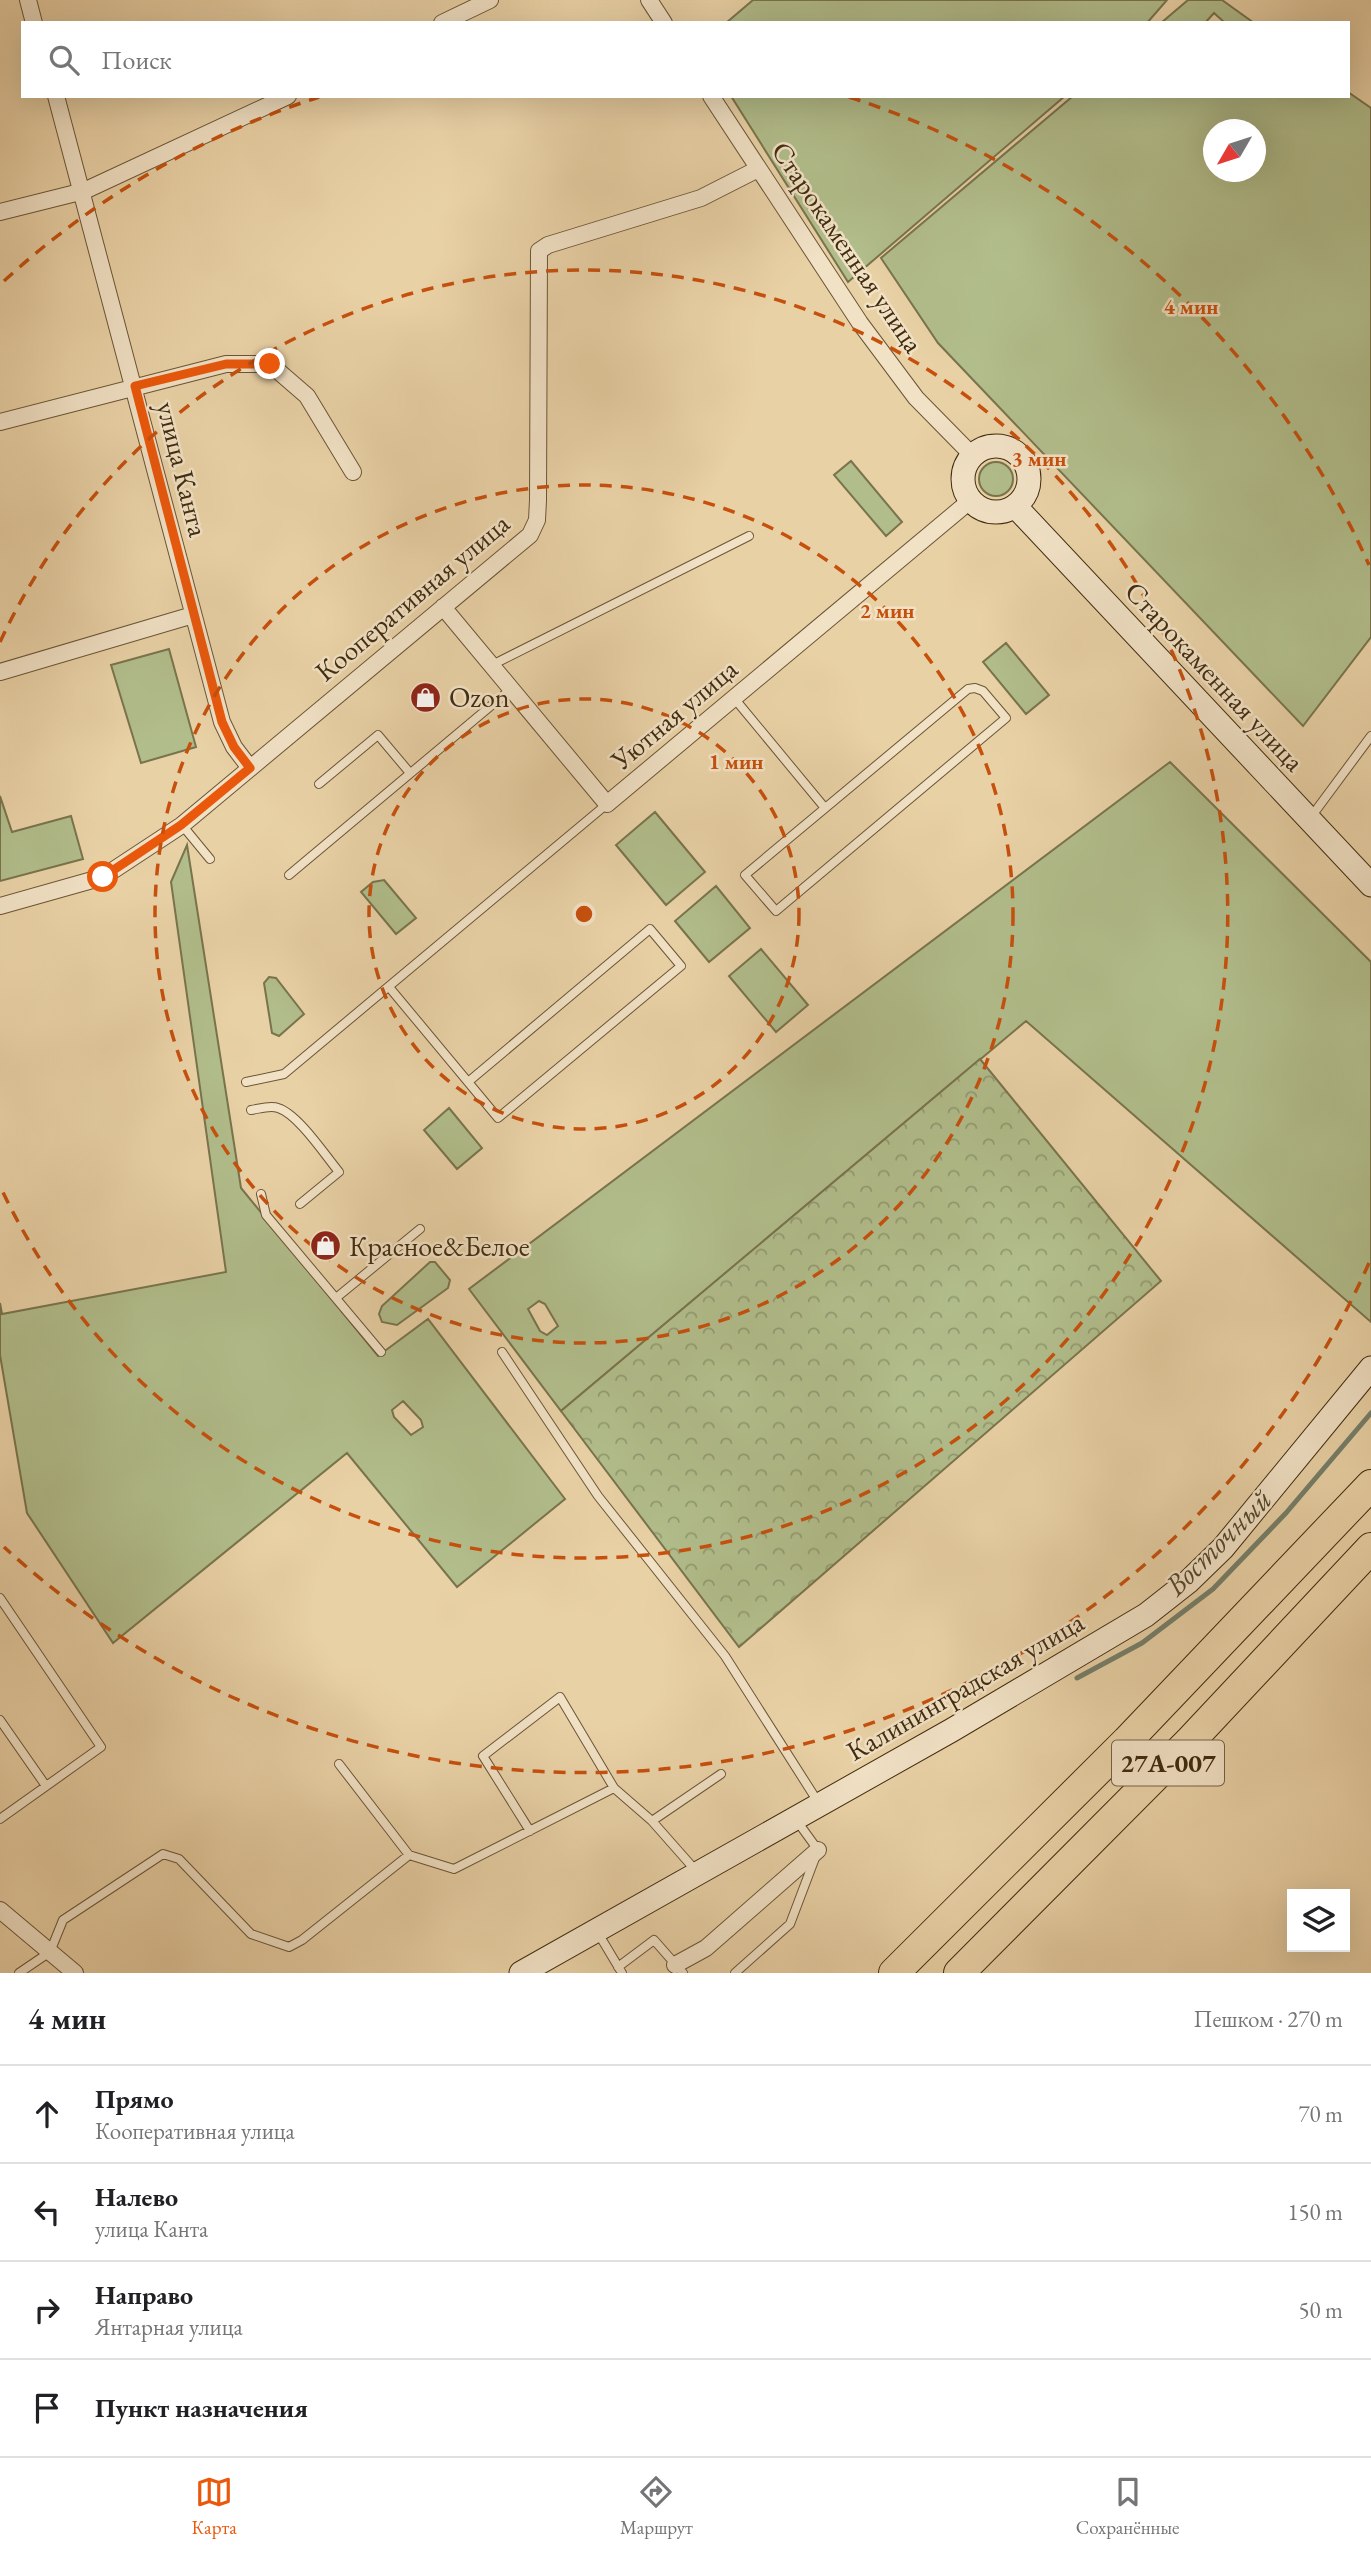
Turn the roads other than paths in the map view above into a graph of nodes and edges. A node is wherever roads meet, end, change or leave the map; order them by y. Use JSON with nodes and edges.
{"nodes":[{"id":1,"x":28,"y":0,"type":"edge"},
{"id":2,"x":490,"y":0,"type":"edge"},
{"id":3,"x":649,"y":0,"type":"edge"},
{"id":4,"x":33,"y":21,"type":"edge"},
{"id":5,"x":446,"y":21,"type":"edge"},
{"id":6,"x":663,"y":21,"type":"edge"},
{"id":7,"x":57,"y":98,"type":"edge"},
{"id":8,"x":284,"y":98,"type":"edge"},
{"id":9,"x":712,"y":98,"type":"edge"},
{"id":10,"x":758,"y":169,"type":"junction"},
{"id":11,"x":83,"y":191,"type":"junction"},
{"id":12,"x":0,"y":212,"type":"edge"},
{"id":13,"x":135,"y":386,"type":"junction"},
{"id":14,"x":0,"y":422,"type":"edge"},
{"id":15,"x":973,"y":456,"type":"junction"},
{"id":16,"x":353,"y":472,"type":"dead end"},
{"id":17,"x":971,"y":500,"type":"junction"},
{"id":18,"x":1016,"y":507,"type":"junction"},
{"id":19,"x":749,"y":536,"type":"dead end"},
{"id":20,"x":443,"y":607,"type":"junction"},
{"id":21,"x":193,"y":615,"type":"junction"},
{"id":22,"x":492,"y":665,"type":"junction"},
{"id":23,"x":0,"y":672,"type":"edge"},
{"id":24,"x":512,"y":689,"type":"junction"},
{"id":25,"x":734,"y":698,"type":"junction"},
{"id":26,"x":1371,"y":736,"type":"edge"},
{"id":27,"x":250,"y":768,"type":"junction"},
{"id":28,"x":410,"y":774,"type":"junction"},
{"id":29,"x":319,"y":784,"type":"dead end"},
{"id":30,"x":607,"y":804,"type":"junction"},
{"id":31,"x":825,"y":808,"type":"junction"},
{"id":32,"x":1309,"y":819,"type":"junction"},
{"id":33,"x":181,"y":825,"type":"junction"},
{"id":34,"x":210,"y":859,"type":"dead end"},
{"id":35,"x":289,"y":875,"type":"dead end"},
{"id":36,"x":1371,"y":885,"type":"edge"},
{"id":37,"x":0,"y":906,"type":"edge"},
{"id":38,"x":389,"y":987,"type":"junction"},
{"id":39,"x":246,"y":1082,"type":"dead end"},
{"id":40,"x":468,"y":1082,"type":"junction"},
{"id":41,"x":251,"y":1110,"type":"dead end"},
{"id":42,"x":261,"y":1194,"type":"dead end"},
{"id":43,"x":300,"y":1204,"type":"dead end"},
{"id":44,"x":420,"y":1229,"type":"dead end"},
{"id":45,"x":336,"y":1298,"type":"junction"},
{"id":46,"x":381,"y":1352,"type":"dead end"},
{"id":47,"x":502,"y":1352,"type":"dead end"},
{"id":48,"x":1371,"y":1368,"type":"edge"},
{"id":49,"x":1371,"y":1485,"type":"edge"},
{"id":50,"x":1371,"y":1548,"type":"edge"},
{"id":51,"x":0,"y":1598,"type":"edge"},
{"id":52,"x":0,"y":1720,"type":"edge"},
{"id":53,"x":340,"y":1765,"type":"dead end"},
{"id":54,"x":721,"y":1774,"type":"dead end"},
{"id":55,"x":46,"y":1786,"type":"junction"},
{"id":56,"x":614,"y":1788,"type":"junction"},
{"id":57,"x":820,"y":1804,"type":"junction"},
{"id":58,"x":795,"y":1818,"type":"junction"},
{"id":59,"x":0,"y":1819,"type":"edge"},
{"id":60,"x":652,"y":1821,"type":"junction"},
{"id":61,"x":530,"y":1831,"type":"junction"},
{"id":62,"x":818,"y":1850,"type":"junction"},
{"id":63,"x":409,"y":1855,"type":"junction"},
{"id":64,"x":698,"y":1873,"type":"junction"},
{"id":65,"x":0,"y":1910,"type":"edge"},
{"id":66,"x":596,"y":1931,"type":"junction"},
{"id":67,"x":50,"y":1952,"type":"junction"},
{"id":68,"x":538,"y":1967,"type":"edge"},
{"id":69,"x":679,"y":1969,"type":"edge"},
{"id":70,"x":620,"y":1970,"type":"edge"},
{"id":71,"x":19,"y":1973,"type":"edge"},
{"id":72,"x":75,"y":1973,"type":"edge"},
{"id":73,"x":521,"y":1973,"type":"edge"},
{"id":74,"x":735,"y":1973,"type":"edge"},
{"id":75,"x":894,"y":1973,"type":"edge"},
{"id":76,"x":958,"y":1973,"type":"edge"}],
"edges":[{"from":1,"to":4,"type":"street"},
{"from":2,"to":5,"type":"street"},
{"from":3,"to":6,"type":"street"},
{"from":7,"to":11,"type":"street","name":"улица Канта"},
{"from":8,"to":11,"type":"street"},
{"from":9,"to":10,"type":"street","name":"Старокаменная улица"},
{"from":10,"to":15,"type":"street","name":"Старокаменная улица"},
{"from":10,"to":20,"type":"street","name":"Кооперативная улица"},
{"from":11,"to":12,"type":"street"},
{"from":11,"to":13,"type":"street","name":"улица Канта"},
{"from":13,"to":14,"type":"street"},
{"from":13,"to":16,"type":"street"},
{"from":13,"to":21,"type":"street","name":"улица Канта"},
{"from":15,"to":17,"type":"street"},
{"from":15,"to":18,"type":"street"},
{"from":17,"to":18,"type":"street"},
{"from":17,"to":25,"type":"street","name":"Уютная улица"},
{"from":18,"to":32,"type":"street","name":"Старокаменная улица"},
{"from":19,"to":22,"type":"lane"},
{"from":20,"to":22,"type":"street","name":"Уютная улица"},
{"from":20,"to":27,"type":"street","name":"Кооперативная улица"},
{"from":21,"to":23,"type":"street"},
{"from":21,"to":27,"type":"street","name":"улица Канта"},
{"from":22,"to":24,"type":"street","name":"Уютная улица"},
{"from":24,"to":28,"type":"lane"},
{"from":24,"to":30,"type":"street","name":"Уютная улица"},
{"from":25,"to":30,"type":"street","name":"Уютная улица"},
{"from":25,"to":31,"type":"lane"},
{"from":26,"to":32,"type":"lane"},
{"from":27,"to":33,"type":"street","name":"Кооперативная улица"},
{"from":28,"to":29,"type":"lane"},
{"from":28,"to":35,"type":"lane"},
{"from":30,"to":38,"type":"lane"},
{"from":31,"to":31,"type":"lane"},
{"from":32,"to":36,"type":"street","name":"Старокаменная улица"},
{"from":33,"to":34,"type":"lane"},
{"from":33,"to":37,"type":"street","name":"Кооперативная улица"},
{"from":38,"to":39,"type":"lane"},
{"from":38,"to":40,"type":"lane"},
{"from":40,"to":40,"type":"lane"},
{"from":41,"to":43,"type":"lane"},
{"from":42,"to":45,"type":"lane"},
{"from":44,"to":45,"type":"lane"},
{"from":45,"to":46,"type":"lane"},
{"from":47,"to":57,"type":"lane"},
{"from":48,"to":57,"type":"street","name":"Калининградская улица"},
{"from":49,"to":75,"type":"highway","number":"27А-007"},
{"from":50,"to":76,"type":"highway","number":"27А-007"},
{"from":51,"to":55,"type":"lane"},
{"from":52,"to":55,"type":"lane"},
{"from":53,"to":63,"type":"lane"},
{"from":54,"to":60,"type":"lane"},
{"from":55,"to":59,"type":"lane"},
{"from":56,"to":60,"type":"lane"},
{"from":56,"to":61,"type":"lane"},
{"from":56,"to":61,"type":"lane"},
{"from":57,"to":58,"type":"street","name":"Калининградская улица"},
{"from":58,"to":62,"type":"lane"},
{"from":58,"to":64,"type":"street","name":"Калининградская улица"},
{"from":60,"to":64,"type":"lane"},
{"from":61,"to":63,"type":"lane"},
{"from":62,"to":69,"type":"street"},
{"from":62,"to":74,"type":"lane"},
{"from":63,"to":67,"type":"lane"},
{"from":64,"to":66,"type":"street","name":"Калининградская улица"},
{"from":65,"to":67,"type":"street"},
{"from":66,"to":68,"type":"street","name":"Калининградская улица"},
{"from":66,"to":70,"type":"lane"},
{"from":67,"to":71,"type":"lane"},
{"from":67,"to":72,"type":"street"},
{"from":68,"to":73,"type":"street","name":"Калининградская улица"},
{"from":69,"to":70,"type":"lane"}]}
